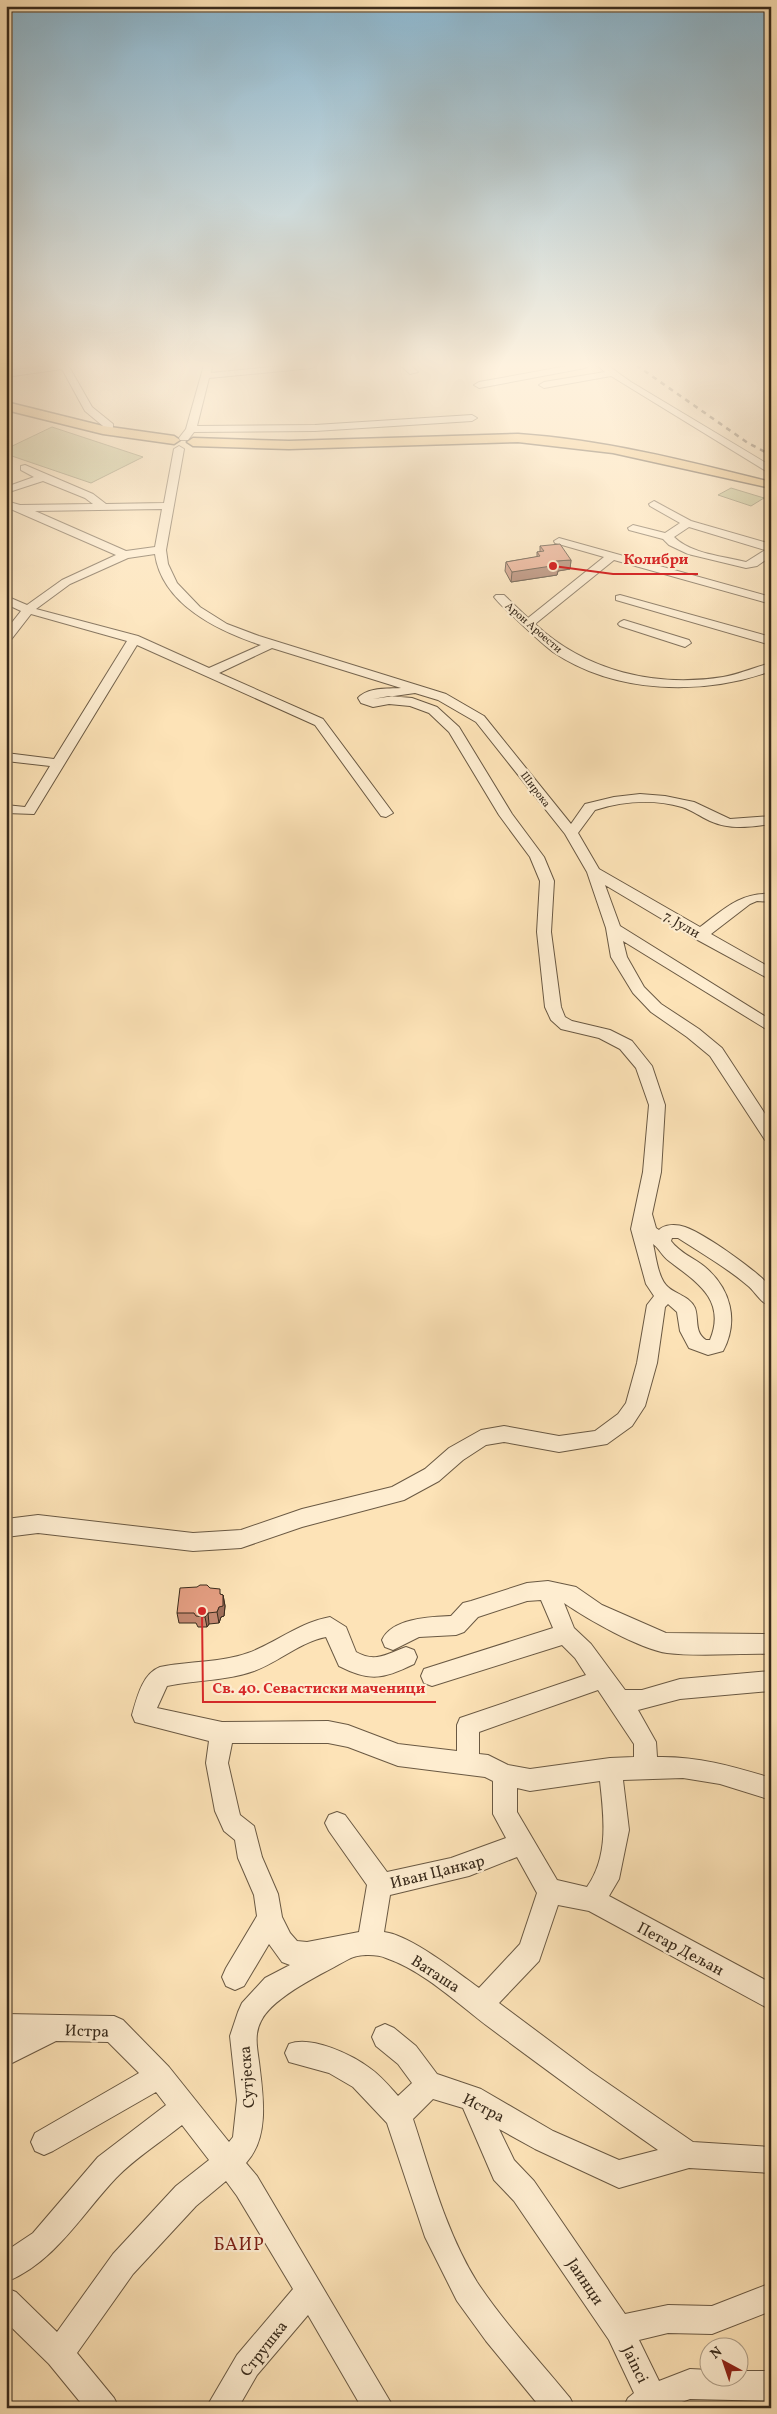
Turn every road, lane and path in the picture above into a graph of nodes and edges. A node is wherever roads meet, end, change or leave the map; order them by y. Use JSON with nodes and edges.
{"nodes":[{"id":1,"x":43,"y":478,"type":"joint"},
{"id":2,"x":174,"y":478,"type":"edge"},
{"id":3,"x":721,"y":478,"type":"edge"},
{"id":4,"x":768,"y":488,"type":"edge"},
{"id":5,"x":6,"y":490,"type":"edge"},
{"id":6,"x":6,"y":504,"type":"edge"},
{"id":7,"x":654,"y":504,"type":"dead end"},
{"id":8,"x":102,"y":506,"type":"junction"},
{"id":9,"x":167,"y":506,"type":"junction"},
{"id":10,"x":19,"y":508,"type":"junction"},
{"id":11,"x":687,"y":523,"type":"junction"},
{"id":12,"x":633,"y":528,"type":"dead end"},
{"id":13,"x":667,"y":537,"type":"junction"},
{"id":14,"x":559,"y":541,"type":"dead end"},
{"id":15,"x":771,"y":549,"type":"edge"},
{"id":16,"x":160,"y":550,"type":"junction"},
{"id":17,"x":125,"y":554,"type":"junction"},
{"id":18,"x":611,"y":557,"type":"junction"},
{"id":19,"x":500,"y":597,"type":"dead end"},
{"id":20,"x":620,"y":598,"type":"dead end"},
{"id":21,"x":6,"y":599,"type":"edge"},
{"id":22,"x":771,"y":601,"type":"edge"},
{"id":23,"x":28,"y":610,"type":"junction"},
{"id":24,"x":684,"y":616,"type":"junction"},
{"id":25,"x":529,"y":623,"type":"junction"},
{"id":26,"x":624,"y":624,"type":"dead end"},
{"id":27,"x":662,"y":636,"type":"junction"},
{"id":28,"x":6,"y":638,"type":"edge"},
{"id":29,"x":134,"y":638,"type":"junction"},
{"id":30,"x":771,"y":641,"type":"edge"},
{"id":31,"x":686,"y":643,"type":"dead end"},
{"id":32,"x":272,"y":644,"type":"junction"},
{"id":33,"x":771,"y":667,"type":"edge"},
{"id":34,"x":211,"y":672,"type":"junction"},
{"id":35,"x":416,"y":688,"type":"junction"},
{"id":36,"x":6,"y":757,"type":"edge"},
{"id":37,"x":59,"y":763,"type":"junction"},
{"id":38,"x":6,"y":809,"type":"edge"},
{"id":39,"x":386,"y":813,"type":"dead end"},
{"id":40,"x":771,"y":820,"type":"edge"},
{"id":41,"x":571,"y":834,"type":"junction"},
{"id":42,"x":594,"y":872,"type":"junction"},
{"id":43,"x":771,"y":898,"type":"edge"},
{"id":44,"x":613,"y":928,"type":"junction"},
{"id":45,"x":699,"y":935,"type":"junction"},
{"id":46,"x":771,"y":975,"type":"edge"},
{"id":47,"x":771,"y":1027,"type":"edge"},
{"id":48,"x":771,"y":1136,"type":"edge"},
{"id":49,"x":643,"y":1214,"type":"junction"},
{"id":50,"x":662,"y":1241,"type":"junction"},
{"id":51,"x":664,"y":1296,"type":"junction"},
{"id":52,"x":771,"y":1299,"type":"edge"},
{"id":53,"x":6,"y":1528,"type":"edge"},
{"id":54,"x":548,"y":1590,"type":"junction"},
{"id":55,"x":566,"y":1634,"type":"junction"},
{"id":56,"x":771,"y":1644,"type":"edge"},
{"id":57,"x":432,"y":1676,"type":"dead end"},
{"id":58,"x":602,"y":1679,"type":"junction"},
{"id":59,"x":771,"y":1681,"type":"edge"},
{"id":60,"x":619,"y":1700,"type":"junction"},
{"id":61,"x":222,"y":1733,"type":"junction"},
{"id":62,"x":468,"y":1763,"type":"junction"},
{"id":63,"x":646,"y":1767,"type":"junction"},
{"id":64,"x":610,"y":1769,"type":"junction"},
{"id":65,"x":505,"y":1775,"type":"junction"},
{"id":66,"x":771,"y":1789,"type":"edge"},
{"id":67,"x":337,"y":1823,"type":"dead end"},
{"id":68,"x":520,"y":1843,"type":"junction"},
{"id":69,"x":381,"y":1884,"type":"junction"},
{"id":70,"x":550,"y":1892,"type":"junction"},
{"id":71,"x":592,"y":1900,"type":"junction"},
{"id":72,"x":270,"y":1919,"type":"junction"},
{"id":73,"x":360,"y":1945,"type":"junction"},
{"id":74,"x":235,"y":1977,"type":"dead end"},
{"id":75,"x":771,"y":1997,"type":"edge"},
{"id":76,"x":481,"y":2004,"type":"junction"},
{"id":77,"x":6,"y":2027,"type":"edge"},
{"id":78,"x":52,"y":2030,"type":"junction"},
{"id":79,"x":385,"y":2036,"type":"dead end"},
{"id":80,"x":6,"y":2053,"type":"edge"},
{"id":81,"x":298,"y":2053,"type":"dead end"},
{"id":82,"x":160,"y":2076,"type":"junction"},
{"id":83,"x":429,"y":2084,"type":"junction"},
{"id":84,"x":472,"y":2098,"type":"junction"},
{"id":85,"x":184,"y":2107,"type":"junction"},
{"id":86,"x":398,"y":2114,"type":"junction"},
{"id":87,"x":44,"y":2142,"type":"dead end"},
{"id":88,"x":237,"y":2153,"type":"junction"},
{"id":89,"x":689,"y":2155,"type":"junction"},
{"id":90,"x":770,"y":2161,"type":"edge"},
{"id":91,"x":6,"y":2268,"type":"edge"},
{"id":92,"x":308,"y":2292,"type":"junction"},
{"id":93,"x":771,"y":2297,"type":"edge"},
{"id":94,"x":6,"y":2302,"type":"edge"},
{"id":95,"x":619,"y":2330,"type":"junction"},
{"id":96,"x":60,"y":2354,"type":"junction"},
{"id":97,"x":771,"y":2386,"type":"edge"},
{"id":98,"x":645,"y":2403,"type":"edge"},
{"id":99,"x":104,"y":2408,"type":"edge"},
{"id":100,"x":221,"y":2408,"type":"edge"},
{"id":101,"x":379,"y":2408,"type":"edge"},
{"id":102,"x":560,"y":2408,"type":"edge"}],
"edges":[{"from":1,"to":5,"type":"street"},
{"from":1,"to":8,"type":"street"},
{"from":2,"to":9,"type":"street"},
{"from":3,"to":4,"type":"main road"},
{"from":6,"to":10,"type":"street"},
{"from":7,"to":11,"type":"street"},
{"from":8,"to":9,"type":"street"},
{"from":8,"to":10,"type":"street"},
{"from":9,"to":16,"type":"street"},
{"from":10,"to":17,"type":"street"},
{"from":11,"to":13,"type":"street"},
{"from":11,"to":15,"type":"street"},
{"from":12,"to":13,"type":"street"},
{"from":13,"to":15,"type":"street"},
{"from":14,"to":18,"type":"street"},
{"from":16,"to":17,"type":"street"},
{"from":16,"to":32,"type":"street","name":"Широка"},
{"from":17,"to":23,"type":"street"},
{"from":18,"to":22,"type":"street"},
{"from":18,"to":25,"type":"street"},
{"from":19,"to":25,"type":"street","name":"Арон Ароести"},
{"from":20,"to":24,"type":"street"},
{"from":21,"to":23,"type":"street"},
{"from":23,"to":28,"type":"street"},
{"from":23,"to":29,"type":"street"},
{"from":24,"to":27,"type":"street"},
{"from":24,"to":30,"type":"street"},
{"from":25,"to":33,"type":"street","name":"Арон Ароести"},
{"from":26,"to":27,"type":"street"},
{"from":27,"to":31,"type":"street"},
{"from":29,"to":34,"type":"street"},
{"from":29,"to":37,"type":"street"},
{"from":32,"to":34,"type":"street"},
{"from":32,"to":35,"type":"street","name":"Широка"},
{"from":34,"to":39,"type":"street"},
{"from":35,"to":41,"type":"street","name":"Широка"},
{"from":35,"to":49,"type":"street"},
{"from":36,"to":37,"type":"street"},
{"from":37,"to":38,"type":"street"},
{"from":40,"to":41,"type":"street"},
{"from":41,"to":42,"type":"street","name":"Широка"},
{"from":42,"to":44,"type":"street","name":"Широка"},
{"from":42,"to":45,"type":"street","name":"7. Јули"},
{"from":43,"to":45,"type":"street"},
{"from":44,"to":47,"type":"street"},
{"from":44,"to":48,"type":"street","name":"Широка"},
{"from":45,"to":46,"type":"street","name":"7. Јули"},
{"from":49,"to":50,"type":"street"},
{"from":49,"to":51,"type":"street"},
{"from":50,"to":51,"type":"street"},
{"from":50,"to":52,"type":"street"},
{"from":51,"to":53,"type":"street"},
{"from":54,"to":55,"type":"street"},
{"from":54,"to":56,"type":"street"},
{"from":54,"to":61,"type":"street"},
{"from":55,"to":57,"type":"street"},
{"from":55,"to":58,"type":"street"},
{"from":58,"to":60,"type":"street"},
{"from":58,"to":62,"type":"street"},
{"from":59,"to":60,"type":"street"},
{"from":60,"to":63,"type":"street"},
{"from":61,"to":62,"type":"street"},
{"from":61,"to":72,"type":"street","name":"Ваташа"},
{"from":62,"to":65,"type":"street"},
{"from":63,"to":64,"type":"street"},
{"from":63,"to":66,"type":"street"},
{"from":64,"to":65,"type":"street"},
{"from":64,"to":71,"type":"street"},
{"from":65,"to":68,"type":"street"},
{"from":67,"to":69,"type":"street","name":"Иван Цанкар"},
{"from":68,"to":69,"type":"street","name":"Иван Цанкар"},
{"from":68,"to":70,"type":"street"},
{"from":69,"to":73,"type":"street","name":"Иван Цанкар"},
{"from":70,"to":71,"type":"street","name":"Петар Дељан"},
{"from":70,"to":76,"type":"street"},
{"from":71,"to":75,"type":"street","name":"Петар Дељан"},
{"from":72,"to":73,"type":"street","name":"Ваташа"},
{"from":72,"to":74,"type":"street"},
{"from":73,"to":76,"type":"street","name":"Ваташа"},
{"from":73,"to":88,"type":"street","name":"Сутјеска"},
{"from":76,"to":89,"type":"street","name":"Ваташа"},
{"from":77,"to":78,"type":"street","name":"Истра"},
{"from":78,"to":80,"type":"street"},
{"from":78,"to":82,"type":"street","name":"Истра"},
{"from":79,"to":83,"type":"street"},
{"from":81,"to":86,"type":"street"},
{"from":82,"to":85,"type":"street","name":"Истра"},
{"from":82,"to":87,"type":"street"},
{"from":83,"to":84,"type":"street","name":"Истра"},
{"from":83,"to":86,"type":"street"},
{"from":84,"to":89,"type":"street","name":"Истра"},
{"from":84,"to":95,"type":"street","name":"Јаинци"},
{"from":85,"to":88,"type":"street","name":"Истра"},
{"from":85,"to":91,"type":"street"},
{"from":86,"to":102,"type":"street"},
{"from":88,"to":92,"type":"street","name":"Истра"},
{"from":88,"to":96,"type":"street"},
{"from":89,"to":90,"type":"street"},
{"from":92,"to":100,"type":"street","name":"Струшка"},
{"from":92,"to":101,"type":"street","name":"Истра"},
{"from":93,"to":95,"type":"street"},
{"from":94,"to":96,"type":"street"},
{"from":95,"to":98,"type":"street","name":"Jainci"},
{"from":96,"to":99,"type":"street"},
{"from":97,"to":98,"type":"street"}]}
